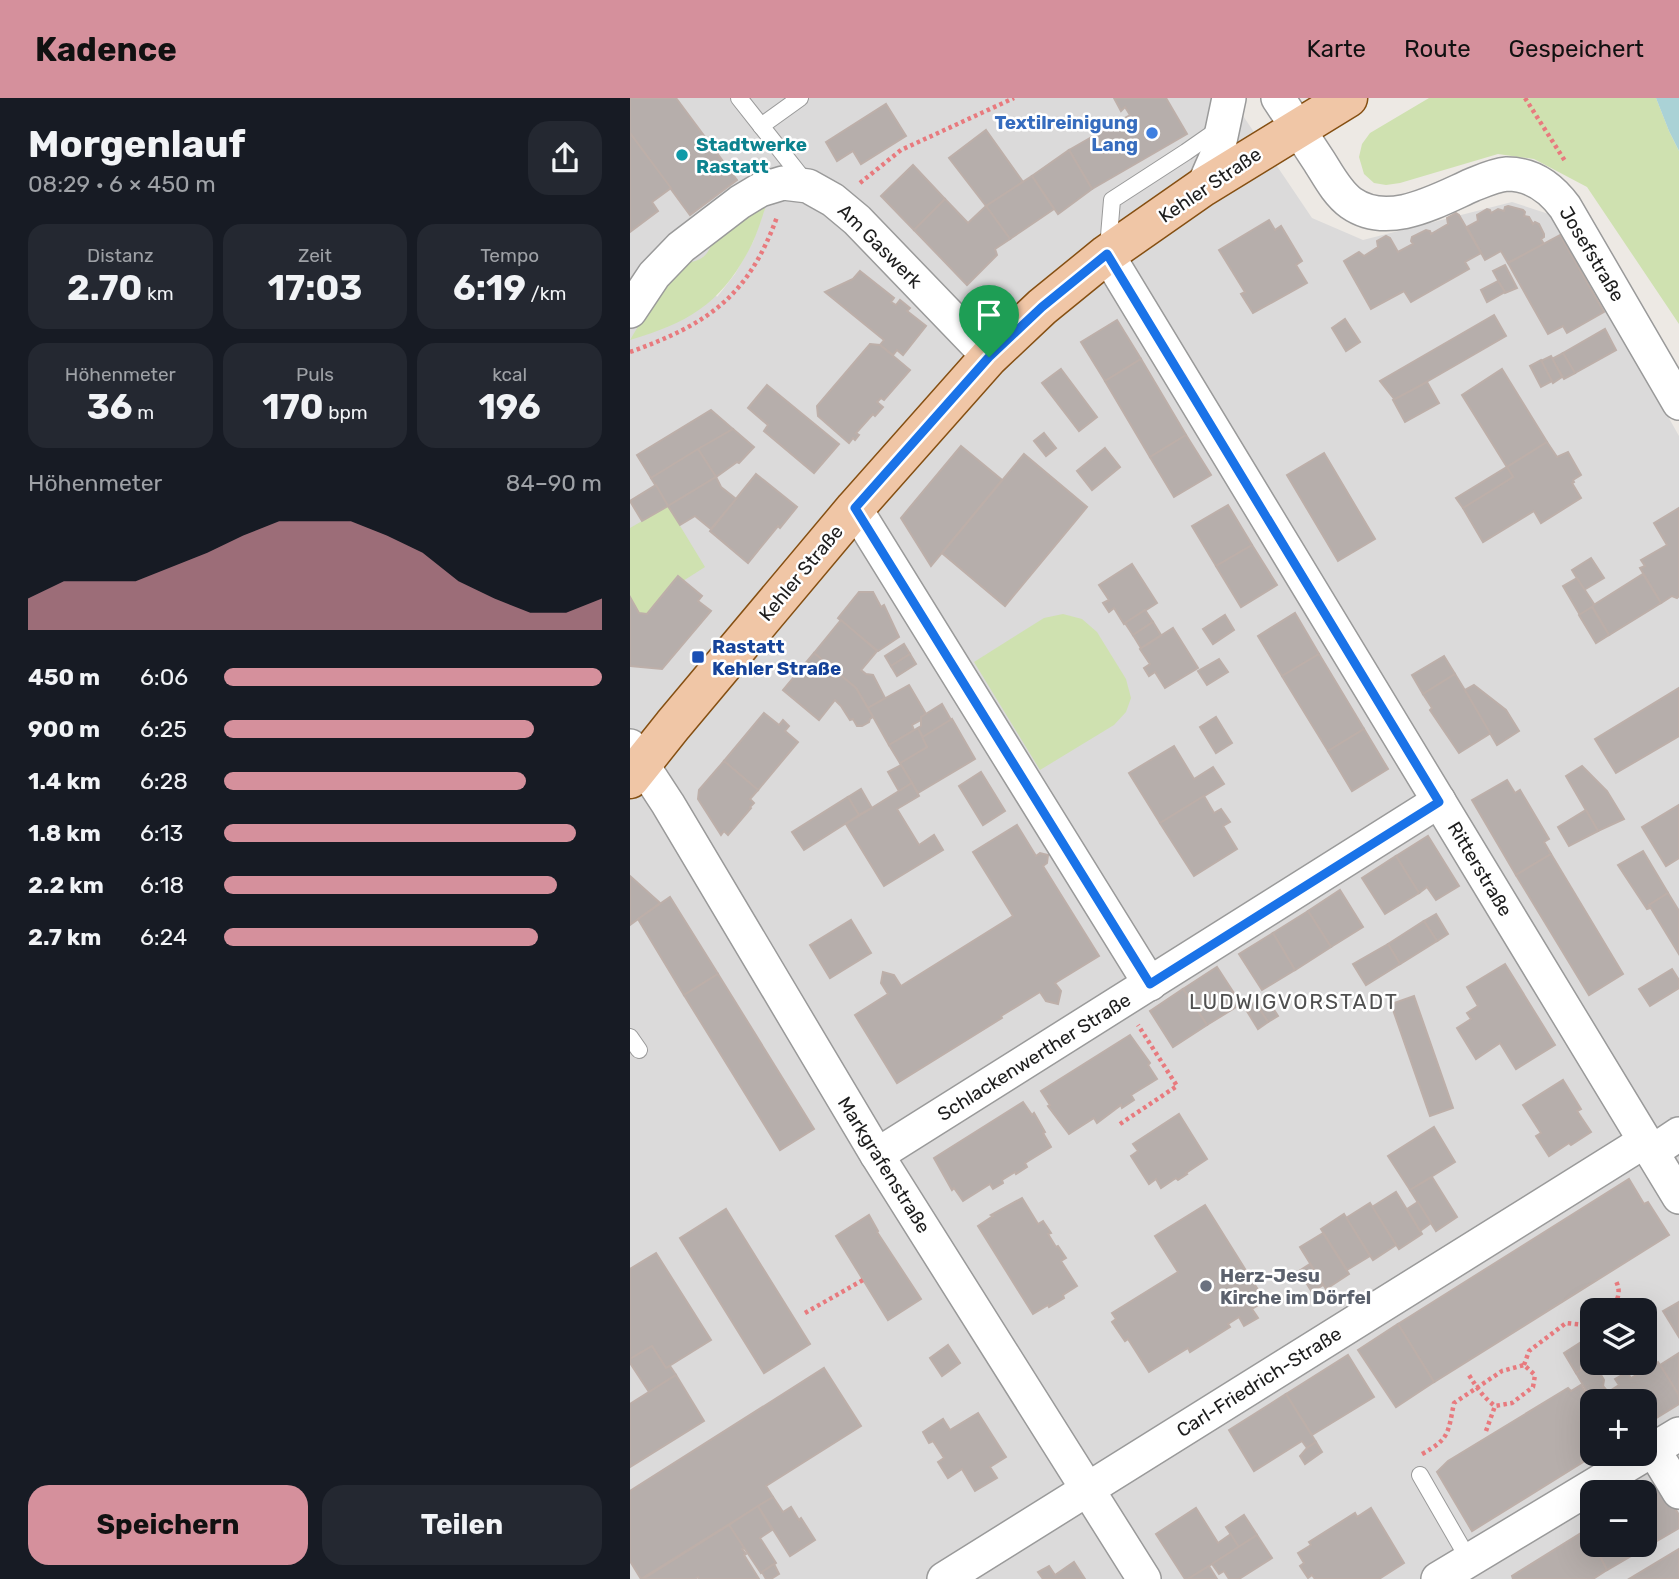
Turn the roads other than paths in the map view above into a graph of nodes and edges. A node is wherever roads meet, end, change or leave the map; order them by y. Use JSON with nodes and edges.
{"nodes":[{"id":1,"x":740,"y":98,"type":"edge"},
{"id":2,"x":800,"y":98,"type":"edge"},
{"id":3,"x":1348,"y":98,"type":"edge"},
{"id":4,"x":1226,"y":112,"type":"edge"},
{"id":5,"x":1288,"y":113,"type":"edge"},
{"id":6,"x":761,"y":126,"type":"junction"},
{"id":7,"x":796,"y":185,"type":"junction"},
{"id":8,"x":1203,"y":187,"type":"junction"},
{"id":9,"x":1107,"y":254,"type":"junction"},
{"id":10,"x":630,"y":311,"type":"edge"},
{"id":11,"x":989,"y":357,"type":"junction"},
{"id":12,"x":1679,"y":403,"type":"edge"},
{"id":13,"x":855,"y":508,"type":"junction"},
{"id":14,"x":634,"y":763,"type":"edge"},
{"id":15,"x":1439,"y":802,"type":"junction"},
{"id":16,"x":1136,"y":992,"type":"junction"},
{"id":17,"x":1679,"y":1134,"type":"edge"},
{"id":18,"x":1648,"y":1146,"type":"junction"},
{"id":19,"x":877,"y":1156,"type":"junction"},
{"id":20,"x":1679,"y":1197,"type":"edge"},
{"id":21,"x":1666,"y":1442,"type":"edge"},
{"id":22,"x":1420,"y":1475,"type":"road end"},
{"id":23,"x":1088,"y":1489,"type":"junction"},
{"id":24,"x":1679,"y":1492,"type":"edge"},
{"id":25,"x":1469,"y":1560,"type":"junction"},
{"id":26,"x":944,"y":1579,"type":"edge"},
{"id":27,"x":1144,"y":1579,"type":"edge"},
{"id":28,"x":1438,"y":1579,"type":"edge"}],
"edges":[{"from":1,"to":6,"type":"lane"},
{"from":2,"to":6,"type":"lane"},
{"from":3,"to":5,"type":"main road","name":"Kehler Straße"},
{"from":4,"to":8,"type":"street"},
{"from":4,"to":9,"type":"lane"},
{"from":5,"to":8,"type":"main road","name":"Kehler Straße"},
{"from":5,"to":12,"type":"street","name":"Josefstraße"},
{"from":6,"to":7,"type":"lane"},
{"from":7,"to":10,"type":"street"},
{"from":7,"to":11,"type":"street","name":"Am Gaswerk"},
{"from":8,"to":9,"type":"main road","name":"Kehler Straße"},
{"from":9,"to":11,"type":"main road","name":"Kehler Straße"},
{"from":9,"to":15,"type":"street","name":"Ritterstraße"},
{"from":11,"to":13,"type":"main road","name":"Kehler Straße"},
{"from":13,"to":14,"type":"main road","name":"Kehler Straße"},
{"from":13,"to":16,"type":"street"},
{"from":14,"to":19,"type":"street","name":"Markgrafenstraße"},
{"from":15,"to":16,"type":"street","name":"Schlackenwerther Straße"},
{"from":15,"to":18,"type":"street","name":"Ritterstraße"},
{"from":16,"to":19,"type":"street","name":"Schlackenwerther Straße"},
{"from":17,"to":18,"type":"street","name":"Carl-Friedrich-Straße"},
{"from":18,"to":20,"type":"street","name":"Ritterstraße"},
{"from":18,"to":23,"type":"street","name":"Carl-Friedrich-Straße"},
{"from":19,"to":23,"type":"street","name":"Markgrafenstraße"},
{"from":21,"to":24,"type":"street"},
{"from":21,"to":25,"type":"street"},
{"from":22,"to":25,"type":"lane"},
{"from":23,"to":26,"type":"street","name":"Carl-Friedrich-Straße"},
{"from":23,"to":27,"type":"street","name":"Markgrafenstraße"},
{"from":25,"to":28,"type":"street"}]}
